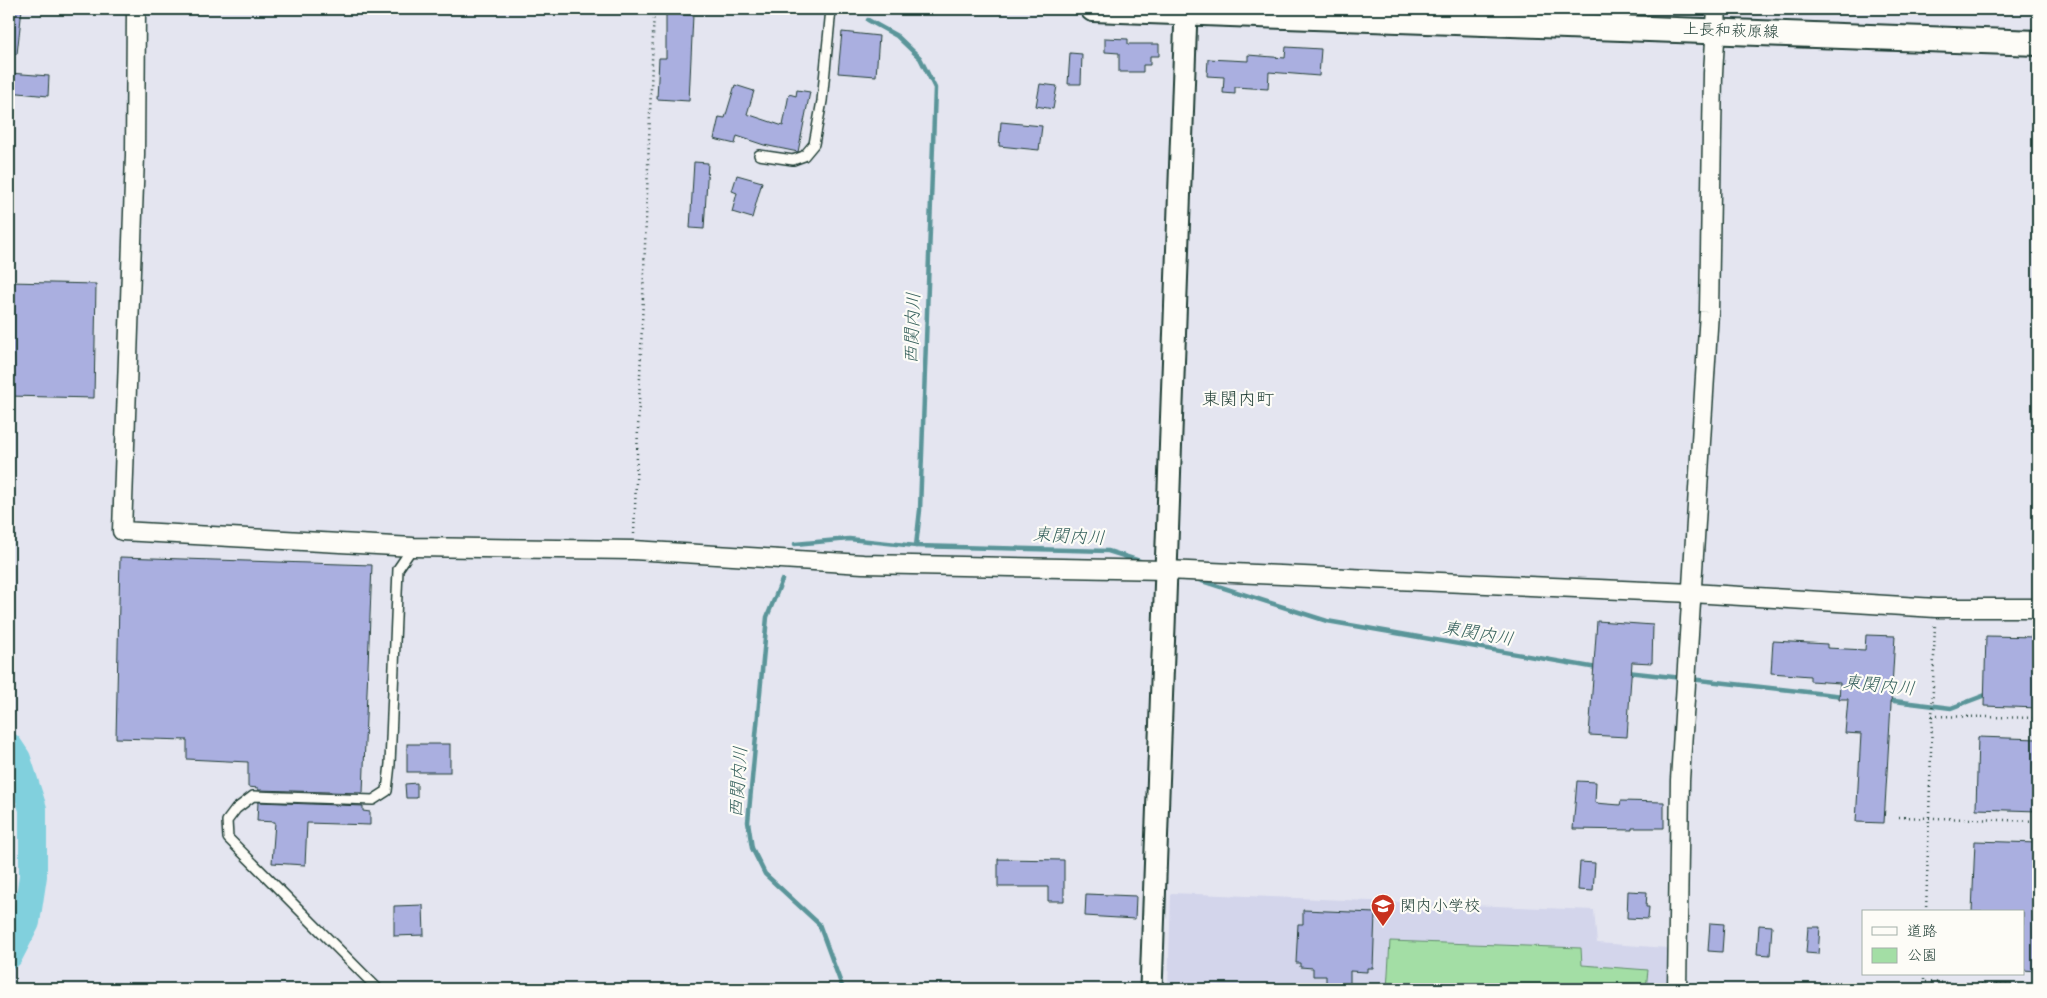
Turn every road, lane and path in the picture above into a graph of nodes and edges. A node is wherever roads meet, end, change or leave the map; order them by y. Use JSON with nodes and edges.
{"nodes":[{"id":1,"x":136,"y":9,"type":"edge"},
{"id":2,"x":654,"y":9,"type":"edge"},
{"id":3,"x":831,"y":9,"type":"edge"},
{"id":4,"x":1093,"y":9,"type":"edge"},
{"id":5,"x":1186,"y":11,"type":"edge"},
{"id":6,"x":1717,"y":20,"type":"edge"},
{"id":7,"x":2038,"y":43,"type":"edge"},
{"id":8,"x":759,"y":155,"type":"dead end"},
{"id":9,"x":413,"y":547,"type":"junction"},
{"id":10,"x":633,"y":550,"type":"junction"},
{"id":11,"x":1166,"y":570,"type":"junction"},
{"id":12,"x":1692,"y":593,"type":"junction"},
{"id":13,"x":1936,"y":608,"type":"junction"},
{"id":14,"x":2038,"y":608,"type":"edge"},
{"id":15,"x":1932,"y":716,"type":"junction"},
{"id":16,"x":2038,"y":718,"type":"edge"},
{"id":17,"x":1899,"y":817,"type":"dead end"},
{"id":18,"x":1928,"y":818,"type":"junction"},
{"id":19,"x":2038,"y":821,"type":"edge"},
{"id":20,"x":1926,"y":910,"type":"edge"},
{"id":21,"x":1924,"y":976,"type":"edge"},
{"id":22,"x":2038,"y":986,"type":"edge"},
{"id":23,"x":378,"y":989,"type":"edge"},
{"id":24,"x":1151,"y":989,"type":"edge"},
{"id":25,"x":1677,"y":989,"type":"edge"}],
"edges":[{"from":1,"to":9,"type":"street"},
{"from":2,"to":10,"type":"path"},
{"from":3,"to":8,"type":"lane"},
{"from":4,"to":5,"type":"main road","name":"上長和萩原線"},
{"from":5,"to":6,"type":"main road","name":"上長和萩原線"},
{"from":5,"to":11,"type":"street"},
{"from":6,"to":7,"type":"main road","name":"上長和萩原線"},
{"from":6,"to":12,"type":"street"},
{"from":9,"to":10,"type":"street"},
{"from":9,"to":23,"type":"lane"},
{"from":10,"to":11,"type":"street"},
{"from":11,"to":12,"type":"street"},
{"from":11,"to":24,"type":"street"},
{"from":12,"to":13,"type":"street"},
{"from":12,"to":25,"type":"street"},
{"from":13,"to":14,"type":"street"},
{"from":13,"to":15,"type":"path"},
{"from":15,"to":16,"type":"path"},
{"from":15,"to":18,"type":"path"},
{"from":17,"to":18,"type":"path"},
{"from":18,"to":19,"type":"path"},
{"from":18,"to":20,"type":"path"},
{"from":21,"to":22,"type":"path"}]}
